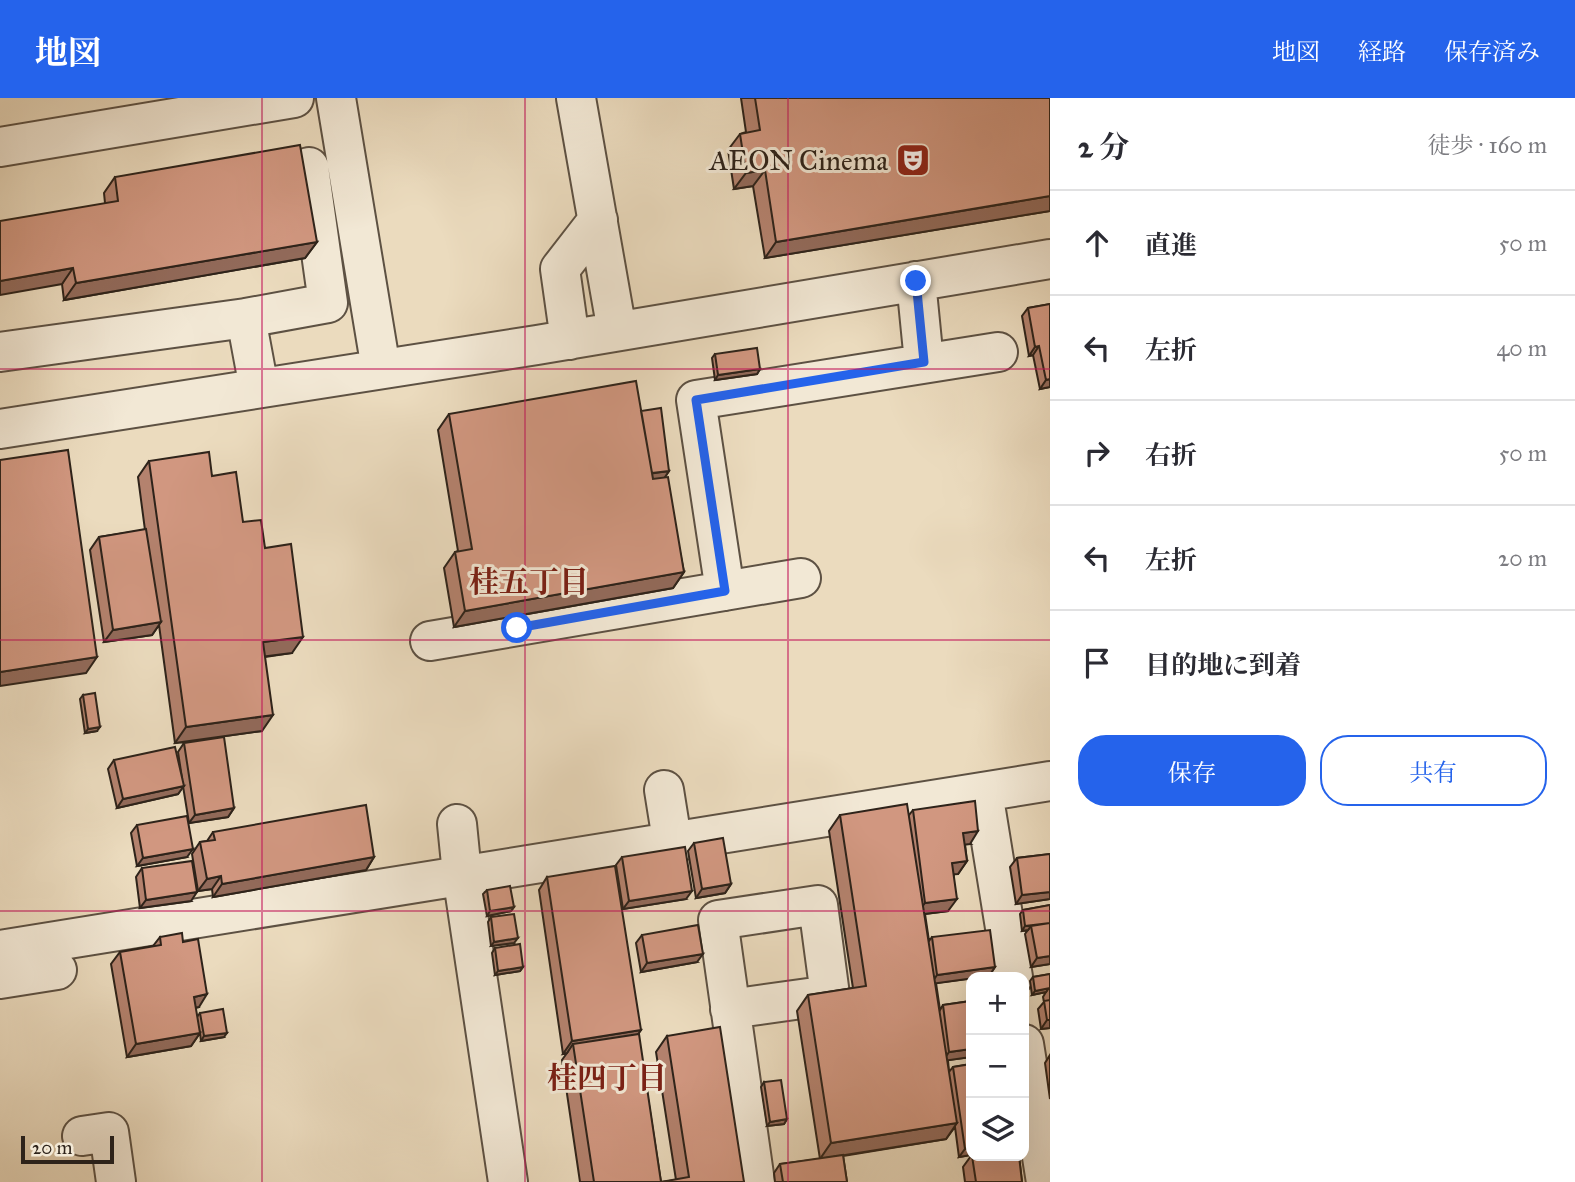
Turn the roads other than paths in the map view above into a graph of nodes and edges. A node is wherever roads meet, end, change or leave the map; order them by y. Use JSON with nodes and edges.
{"nodes":[{"id":1,"x":294,"y":98,"type":"edge"},
{"id":2,"x":336,"y":98,"type":"edge"},
{"id":3,"x":576,"y":98,"type":"edge"},
{"id":4,"x":0,"y":146,"type":"edge"},
{"id":5,"x":309,"y":167,"type":"dead end"},
{"id":6,"x":598,"y":220,"type":"junction"},
{"id":7,"x":1050,"y":259,"type":"edge"},
{"id":8,"x":916,"y":281,"type":"junction"},
{"id":9,"x":246,"y":318,"type":"junction"},
{"id":10,"x":617,"y":331,"type":"junction"},
{"id":11,"x":570,"y":340,"type":"junction"},
{"id":12,"x":0,"y":352,"type":"edge"},
{"id":13,"x":998,"y":352,"type":"dead end"},
{"id":14,"x":924,"y":362,"type":"junction"},
{"id":15,"x":381,"y":369,"type":"junction"},
{"id":16,"x":259,"y":388,"type":"junction"},
{"id":17,"x":0,"y":429,"type":"edge"},
{"id":18,"x":801,"y":578,"type":"dead end"},
{"id":19,"x":725,"y":591,"type":"junction"},
{"id":20,"x":430,"y":641,"type":"dead end"},
{"id":21,"x":1050,"y":781,"type":"edge"},
{"id":22,"x":664,"y":790,"type":"dead end"},
{"id":23,"x":983,"y":792,"type":"junction"},
{"id":24,"x":457,"y":824,"type":"dead end"},
{"id":25,"x":672,"y":840,"type":"junction"},
{"id":26,"x":462,"y":874,"type":"junction"},
{"id":27,"x":0,"y":950,"type":"edge"},
{"id":28,"x":57,"y":970,"type":"dead end"},
{"id":29,"x":1012,"y":972,"type":"edge"},
{"id":30,"x":0,"y":979,"type":"edge"},
{"id":31,"x":730,"y":1009,"type":"dead end"},
{"id":32,"x":1029,"y":1075,"type":"edge"},
{"id":33,"x":82,"y":1136,"type":"dead end"},
{"id":34,"x":116,"y":1182,"type":"edge"},
{"id":35,"x":508,"y":1182,"type":"edge"},
{"id":36,"x":755,"y":1182,"type":"edge"},
{"id":37,"x":1046,"y":1182,"type":"edge"}],
"edges":[{"from":1,"to":4,"type":"street"},
{"from":2,"to":15,"type":"street"},
{"from":3,"to":6,"type":"street"},
{"from":5,"to":9,"type":"street"},
{"from":6,"to":10,"type":"street"},
{"from":6,"to":11,"type":"street"},
{"from":7,"to":8,"type":"street"},
{"from":8,"to":10,"type":"street"},
{"from":8,"to":14,"type":"street"},
{"from":9,"to":12,"type":"street"},
{"from":9,"to":16,"type":"street"},
{"from":10,"to":11,"type":"street"},
{"from":11,"to":15,"type":"street"},
{"from":13,"to":14,"type":"street"},
{"from":14,"to":19,"type":"street"},
{"from":15,"to":16,"type":"street"},
{"from":16,"to":17,"type":"street"},
{"from":18,"to":19,"type":"street"},
{"from":19,"to":20,"type":"street"},
{"from":21,"to":23,"type":"street"},
{"from":22,"to":25,"type":"street"},
{"from":23,"to":25,"type":"street"},
{"from":23,"to":29,"type":"street"},
{"from":24,"to":26,"type":"street"},
{"from":25,"to":26,"type":"street"},
{"from":26,"to":27,"type":"street"},
{"from":26,"to":35,"type":"street"},
{"from":28,"to":30,"type":"street"},
{"from":31,"to":36,"type":"street"},
{"from":32,"to":37,"type":"street"},
{"from":33,"to":34,"type":"street"}]}
